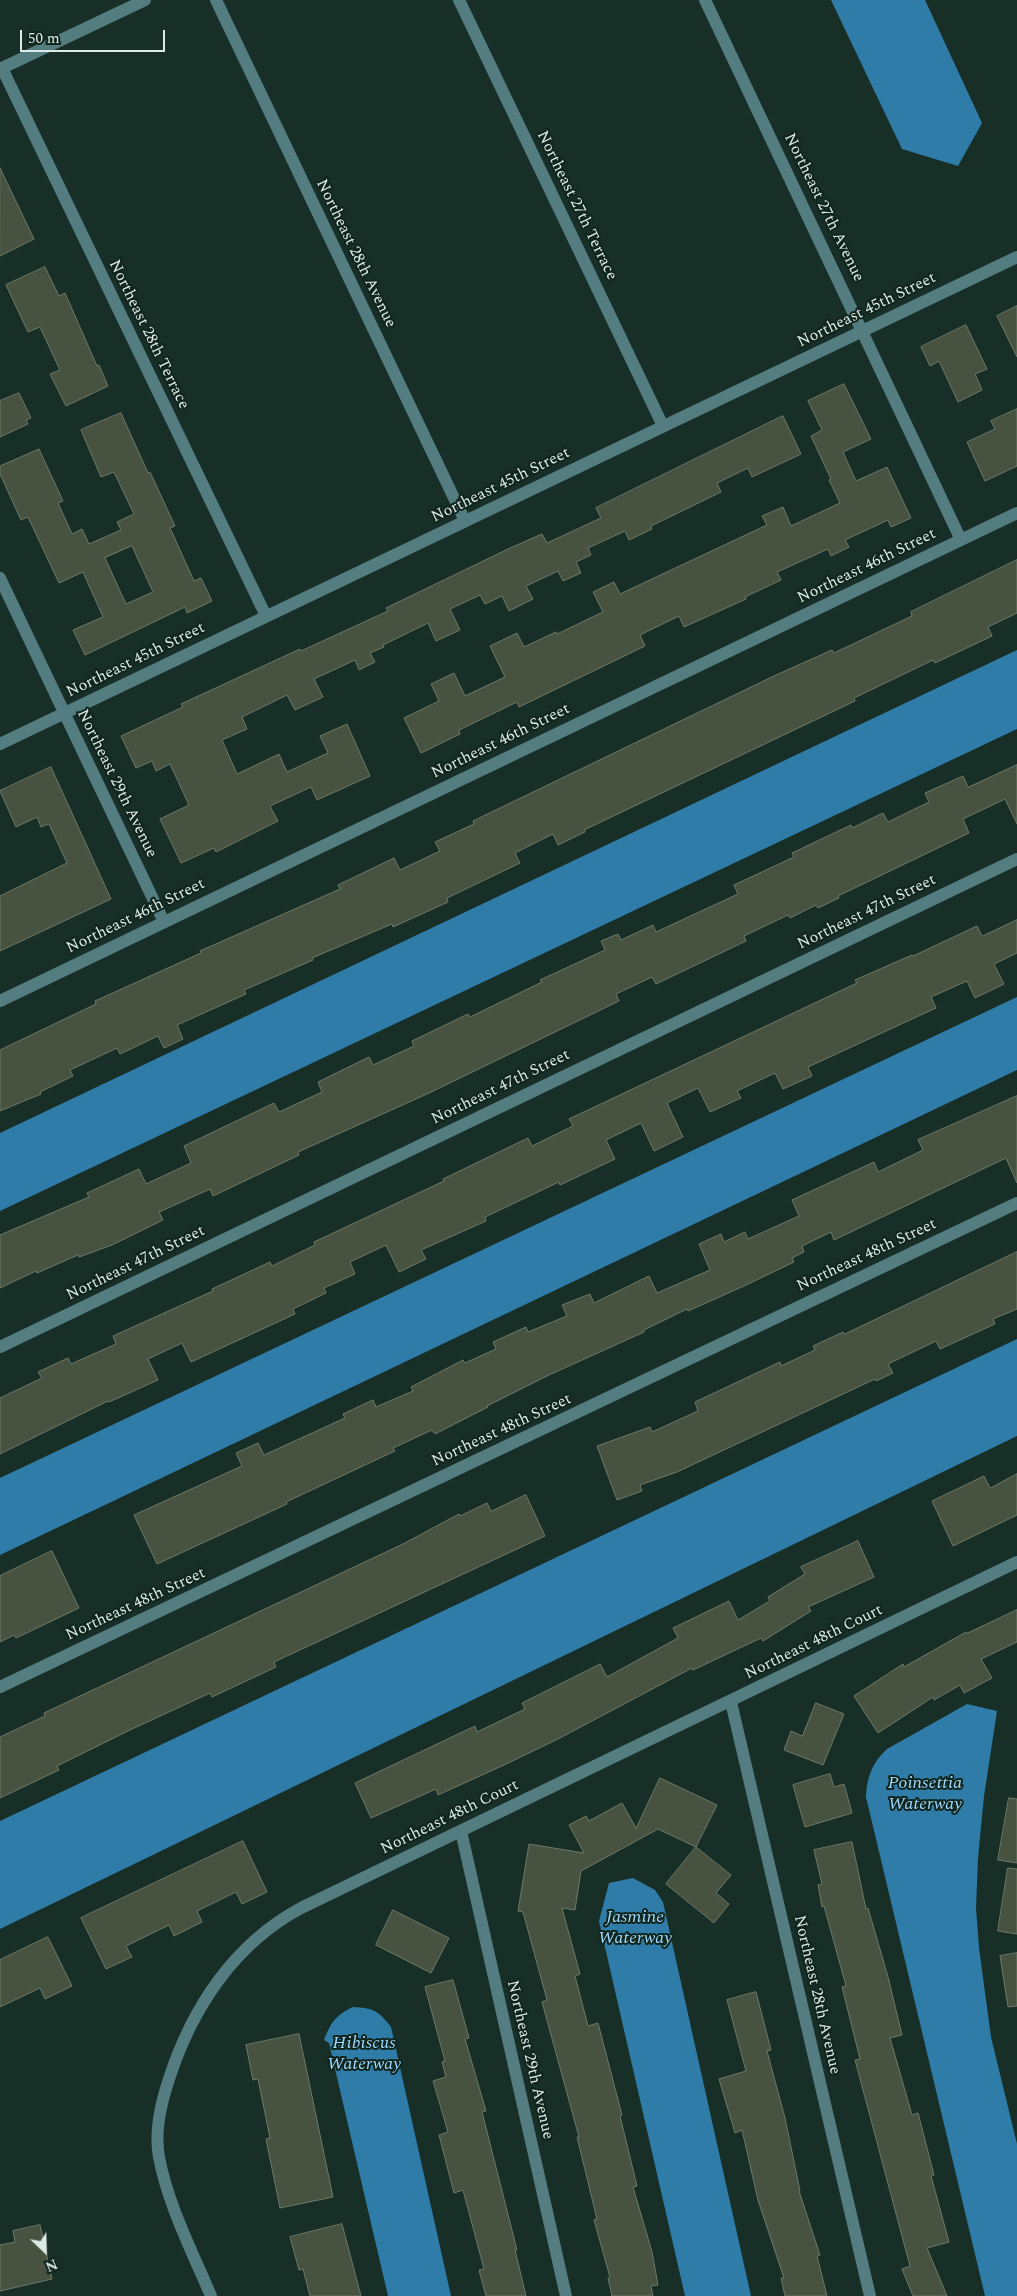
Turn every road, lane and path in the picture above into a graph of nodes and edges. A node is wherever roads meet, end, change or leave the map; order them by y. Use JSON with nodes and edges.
{"nodes":[{"id":1,"x":145,"y":0,"type":"edge"},
{"id":2,"x":216,"y":0,"type":"edge"},
{"id":3,"x":459,"y":0,"type":"edge"},
{"id":4,"x":705,"y":0,"type":"edge"},
{"id":5,"x":1,"y":69,"type":"edge"},
{"id":6,"x":1017,"y":257,"type":"edge"},
{"id":7,"x":863,"y":332,"type":"junction"},
{"id":8,"x":663,"y":426,"type":"junction"},
{"id":9,"x":1017,"y":513,"type":"edge"},
{"id":10,"x":465,"y":521,"type":"junction"},
{"id":11,"x":961,"y":540,"type":"junction"},
{"id":12,"x":0,"y":578,"type":"edge"},
{"id":13,"x":266,"y":616,"type":"junction"},
{"id":14,"x":65,"y":714,"type":"junction"},
{"id":15,"x":0,"y":744,"type":"edge"},
{"id":16,"x":1017,"y":859,"type":"edge"},
{"id":17,"x":164,"y":922,"type":"junction"},
{"id":18,"x":0,"y":1001,"type":"edge"},
{"id":19,"x":1017,"y":1203,"type":"edge"},
{"id":20,"x":0,"y":1347,"type":"edge"},
{"id":21,"x":1017,"y":1562,"type":"edge"},
{"id":22,"x":0,"y":1687,"type":"edge"},
{"id":23,"x":731,"y":1702,"type":"junction"},
{"id":24,"x":461,"y":1831,"type":"junction"},
{"id":25,"x":211,"y":2296,"type":"edge"},
{"id":26,"x":566,"y":2296,"type":"edge"},
{"id":27,"x":870,"y":2296,"type":"edge"}],
"edges":[{"from":1,"to":5,"type":"street"},
{"from":2,"to":10,"type":"street","name":"Northeast 28th Avenue"},
{"from":3,"to":8,"type":"street","name":"Northeast 27th Terrace"},
{"from":4,"to":7,"type":"street","name":"Northeast 27th Avenue"},
{"from":5,"to":13,"type":"street","name":"Northeast 28th Terrace"},
{"from":6,"to":7,"type":"street","name":"Northeast 45th Street"},
{"from":7,"to":8,"type":"street","name":"Northeast 45th Street"},
{"from":7,"to":11,"type":"street","name":"Northeast 27th Avenue"},
{"from":8,"to":10,"type":"street","name":"Northeast 45th Street"},
{"from":9,"to":11,"type":"street","name":"Northeast 46th Street"},
{"from":10,"to":13,"type":"street","name":"Northeast 45th Street"},
{"from":11,"to":17,"type":"street","name":"Northeast 46th Street"},
{"from":12,"to":14,"type":"street","name":"Northeast 29th Avenue"},
{"from":13,"to":14,"type":"street","name":"Northeast 45th Street"},
{"from":14,"to":15,"type":"street","name":"Northeast 45th Street"},
{"from":14,"to":17,"type":"street","name":"Northeast 29th Avenue"},
{"from":16,"to":20,"type":"street","name":"Northeast 47th Street"},
{"from":17,"to":18,"type":"street","name":"Northeast 46th Street"},
{"from":19,"to":22,"type":"street","name":"Northeast 48th Street"},
{"from":21,"to":23,"type":"street","name":"Northeast 48th Court"},
{"from":23,"to":24,"type":"street","name":"Northeast 48th Court"},
{"from":23,"to":27,"type":"street","name":"Northeast 28th Avenue"},
{"from":24,"to":25,"type":"street","name":"Northeast 48th Court"},
{"from":24,"to":26,"type":"street","name":"Northeast 29th Avenue"}]}
